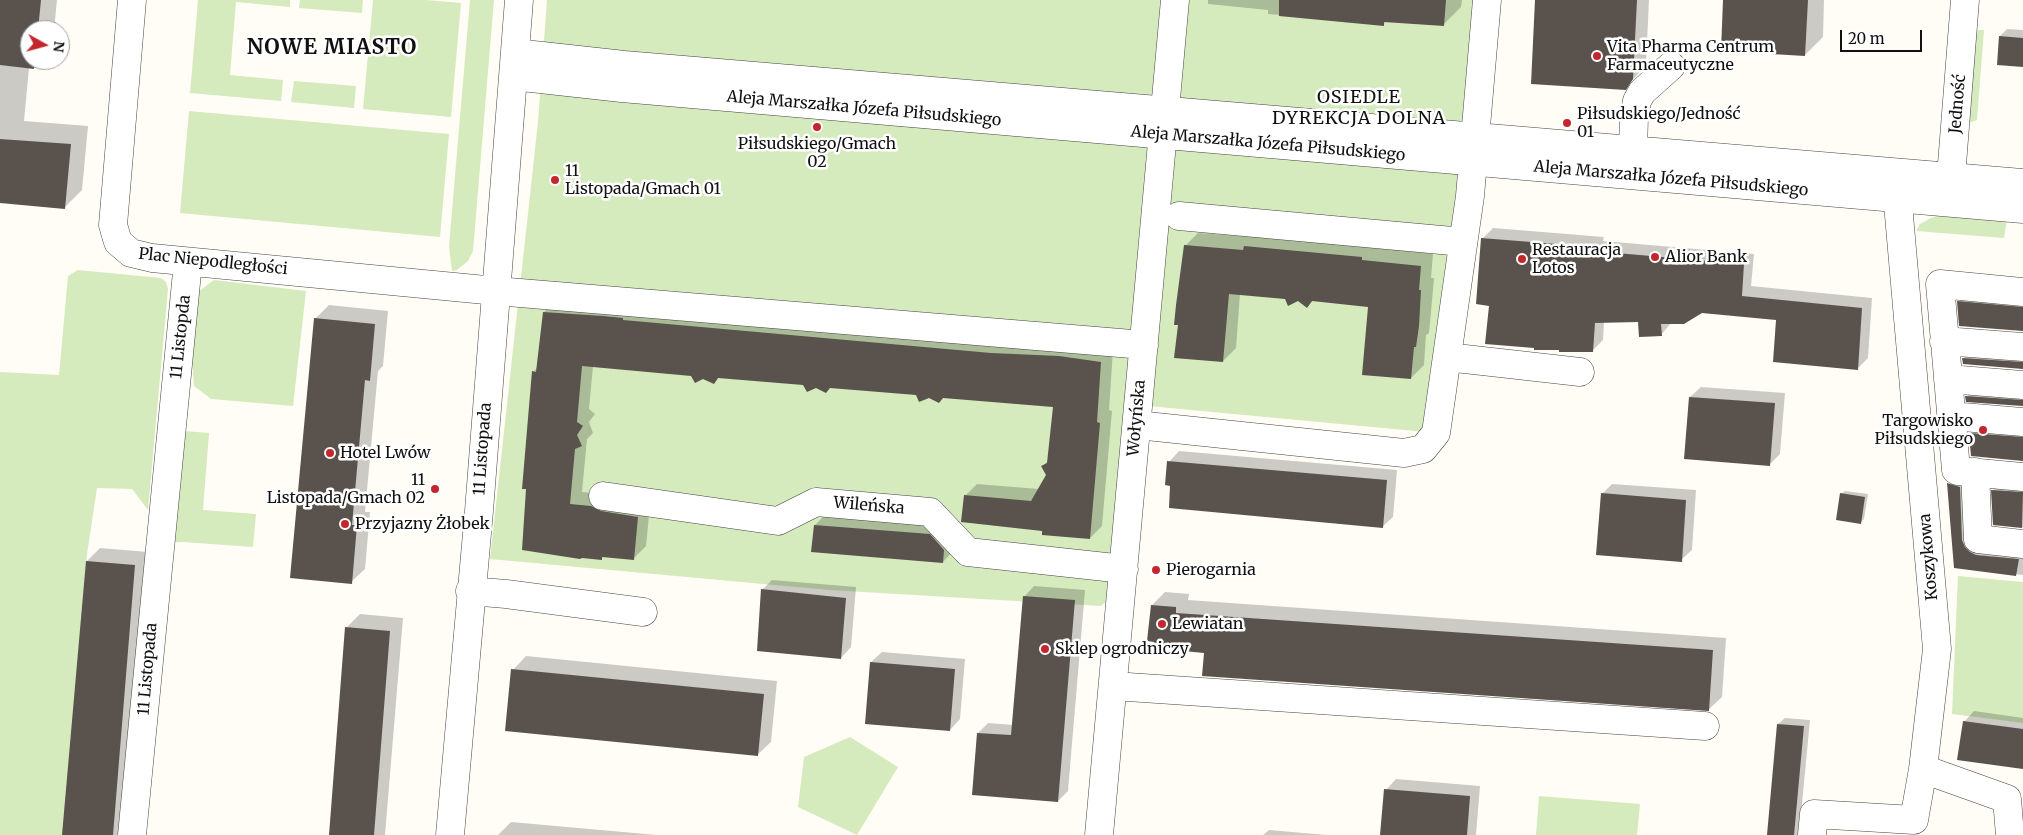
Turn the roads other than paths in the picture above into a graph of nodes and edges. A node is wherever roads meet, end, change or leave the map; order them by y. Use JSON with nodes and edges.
{"nodes":[{"id":1,"x":132,"y":0,"type":"edge"},
{"id":2,"x":519,"y":0,"type":"edge"},
{"id":3,"x":1175,"y":0,"type":"edge"},
{"id":4,"x":1487,"y":0,"type":"edge"},
{"id":5,"x":1965,"y":0,"type":"edge"},
{"id":6,"x":514,"y":64,"type":"junction"},
{"id":7,"x":1671,"y":66,"type":"dead end"},
{"id":8,"x":1164,"y":122,"type":"junction"},
{"id":9,"x":1474,"y":149,"type":"junction"},
{"id":10,"x":1633,"y":150,"type":"junction"},
{"id":11,"x":1951,"y":177,"type":"junction"},
{"id":12,"x":2023,"y":183,"type":"edge"},
{"id":13,"x":1896,"y":185,"type":"junction"},
{"id":14,"x":2023,"y":209,"type":"edge"},
{"id":15,"x":1179,"y":216,"type":"dead end"},
{"id":16,"x":1464,"y":242,"type":"junction"},
{"id":17,"x":188,"y":262,"type":"junction"},
{"id":18,"x":496,"y":291,"type":"junction"},
{"id":19,"x":2023,"y":292,"type":"edge"},
{"id":20,"x":1944,"y":341,"type":"junction"},
{"id":21,"x":1144,"y":345,"type":"junction"},
{"id":22,"x":2023,"y":348,"type":"edge"},
{"id":23,"x":1447,"y":357,"type":"junction"},
{"id":24,"x":1580,"y":372,"type":"dead end"},
{"id":25,"x":1948,"y":379,"type":"junction"},
{"id":26,"x":2023,"y":385,"type":"edge"},
{"id":27,"x":174,"y":413,"type":"joint"},
{"id":28,"x":1952,"y":416,"type":"junction"},
{"id":29,"x":2023,"y":422,"type":"edge"},
{"id":30,"x":1137,"y":425,"type":"junction"},
{"id":31,"x":1922,"y":467,"type":"junction"},
{"id":32,"x":1966,"y":471,"type":"junction"},
{"id":33,"x":2023,"y":477,"type":"edge"},
{"id":34,"x":603,"y":496,"type":"dead end"},
{"id":35,"x":2023,"y":544,"type":"edge"},
{"id":36,"x":1124,"y":569,"type":"junction"},
{"id":37,"x":470,"y":591,"type":"junction"},
{"id":38,"x":643,"y":612,"type":"dead end"},
{"id":39,"x":1113,"y":686,"type":"junction"},
{"id":40,"x":1705,"y":726,"type":"dead end"},
{"id":41,"x":1923,"y":769,"type":"junction"},
{"id":42,"x":132,"y":835,"type":"edge"},
{"id":43,"x":450,"y":835,"type":"edge"},
{"id":44,"x":1099,"y":835,"type":"edge"},
{"id":45,"x":1812,"y":835,"type":"edge"},
{"id":46,"x":2010,"y":835,"type":"edge"}],
"edges":[{"from":1,"to":17,"type":"street","name":"Plac Niepodległości"},
{"from":2,"to":6,"type":"street","name":"11 Listopada"},
{"from":3,"to":8,"type":"street","name":"Wołyńska"},
{"from":4,"to":9,"type":"street"},
{"from":5,"to":11,"type":"street","name":"Jedność"},
{"from":6,"to":8,"type":"street","name":"Aleja Marszałka Józefa Piłsudskiego"},
{"from":6,"to":18,"type":"street","name":"11 Listopada"},
{"from":7,"to":10,"type":"street"},
{"from":8,"to":9,"type":"street","name":"Aleja Marszałka Józefa Piłsudskiego"},
{"from":8,"to":21,"type":"street","name":"Wołyńska"},
{"from":9,"to":10,"type":"street","name":"Aleja Marszałka Józefa Piłsudskiego"},
{"from":9,"to":13,"type":"street","name":"Aleja Marszałka Józefa Piłsudskiego"},
{"from":9,"to":16,"type":"street"},
{"from":10,"to":13,"type":"street","name":"Aleja Marszałka Józefa Piłsudskiego"},
{"from":11,"to":12,"type":"street","name":"Aleja Marszałka Józefa Piłsudskiego"},
{"from":11,"to":13,"type":"street","name":"Aleja Marszałka Józefa Piłsudskiego"},
{"from":13,"to":14,"type":"street","name":"Aleja Marszałka Józefa Piłsudskiego"},
{"from":13,"to":31,"type":"street","name":"Koszykowa"},
{"from":15,"to":16,"type":"street"},
{"from":16,"to":23,"type":"street"},
{"from":17,"to":18,"type":"street","name":"Plac Niepodległości"},
{"from":17,"to":27,"type":"street","name":"11 Listopda"},
{"from":18,"to":21,"type":"street"},
{"from":18,"to":37,"type":"street","name":"11 Listopada"},
{"from":19,"to":20,"type":"street"},
{"from":20,"to":22,"type":"street"},
{"from":20,"to":25,"type":"street"},
{"from":21,"to":30,"type":"street","name":"Wołyńska"},
{"from":23,"to":24,"type":"street"},
{"from":23,"to":30,"type":"street"},
{"from":25,"to":26,"type":"street"},
{"from":25,"to":28,"type":"street"},
{"from":27,"to":42,"type":"street","name":"11 Listopada"},
{"from":28,"to":29,"type":"street"},
{"from":28,"to":32,"type":"street"},
{"from":30,"to":36,"type":"street","name":"Wołyńska"},
{"from":31,"to":32,"type":"street"},
{"from":31,"to":41,"type":"street","name":"Koszykowa"},
{"from":32,"to":33,"type":"street"},
{"from":32,"to":35,"type":"street"},
{"from":34,"to":36,"type":"street","name":"Wileńska"},
{"from":36,"to":39,"type":"street","name":"Wołyńska"},
{"from":37,"to":38,"type":"street"},
{"from":37,"to":43,"type":"street","name":"11 Listopada"},
{"from":39,"to":40,"type":"street"},
{"from":39,"to":44,"type":"street","name":"Wołyńska"},
{"from":41,"to":45,"type":"street","name":"Koszykowa"},
{"from":41,"to":46,"type":"street"}]}
